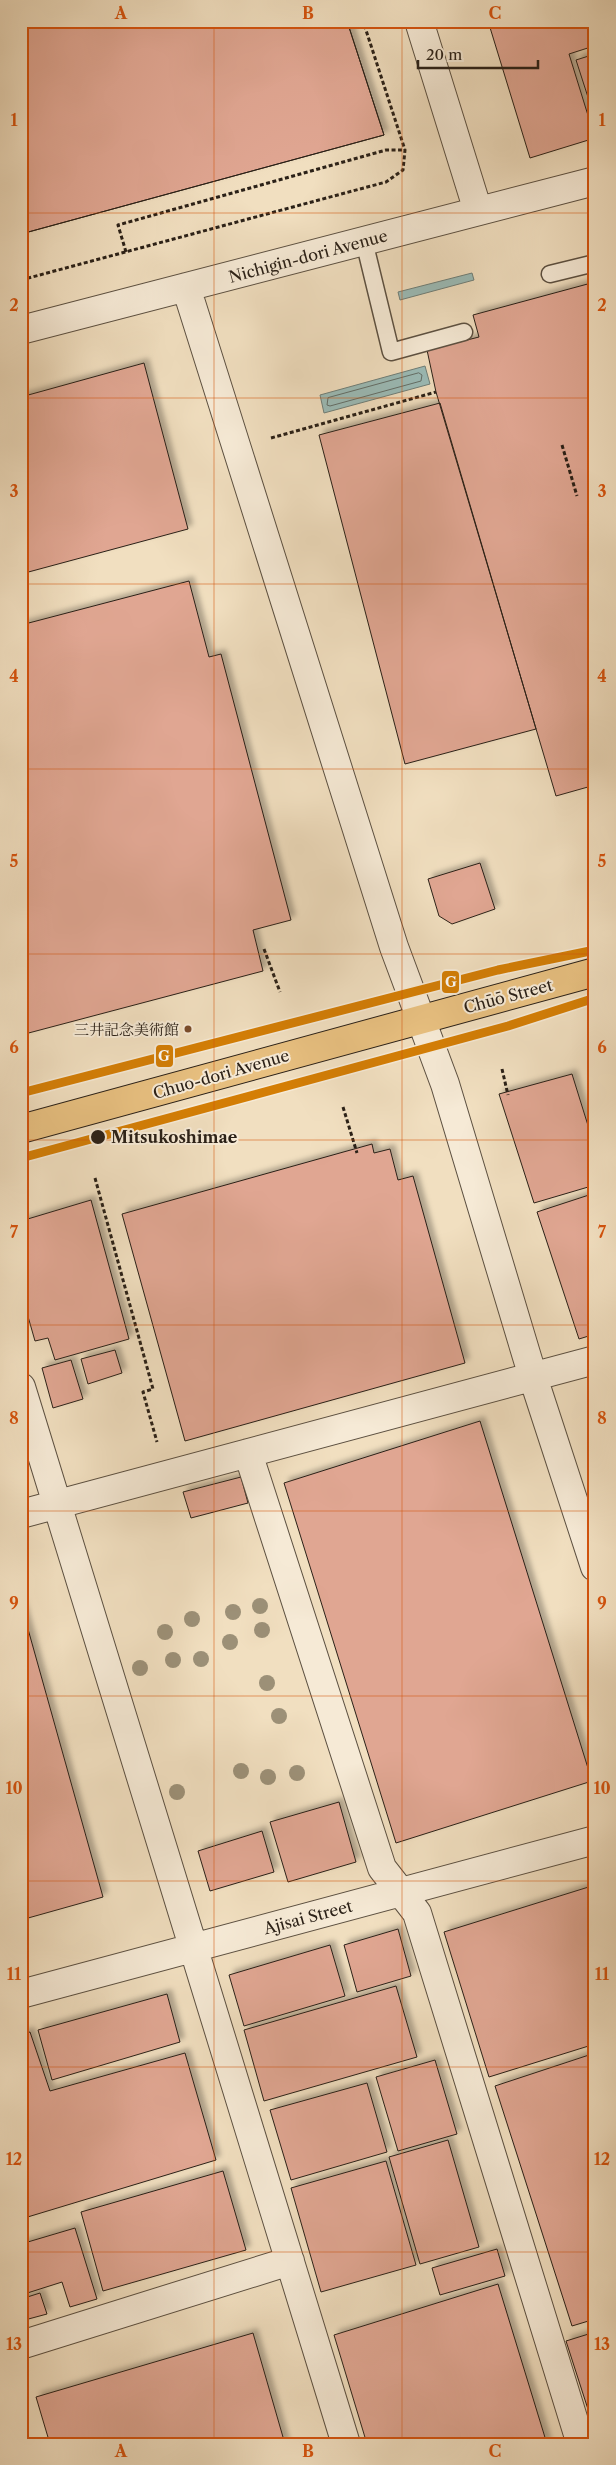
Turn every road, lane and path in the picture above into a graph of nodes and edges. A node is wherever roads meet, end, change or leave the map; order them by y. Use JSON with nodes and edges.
{"nodes":[{"id":1,"x":363,"y":21,"type":"edge"},
{"id":2,"x":419,"y":21,"type":"edge"},
{"id":3,"x":405,"y":150,"type":"junction"},
{"id":4,"x":595,"y":181,"type":"edge"},
{"id":5,"x":478,"y":211,"type":"junction"},
{"id":6,"x":364,"y":241,"type":"junction"},
{"id":7,"x":126,"y":252,"type":"junction"},
{"id":8,"x":595,"y":263,"type":"edge"},
{"id":9,"x":550,"y":274,"type":"dead end"},
{"id":10,"x":21,"y":280,"type":"edge"},
{"id":11,"x":186,"y":287,"type":"junction"},
{"id":12,"x":21,"y":330,"type":"edge"},
{"id":13,"x":464,"y":332,"type":"dead end"},
{"id":14,"x":436,"y":392,"type":"dead end"},
{"id":15,"x":270,"y":439,"type":"dead end"},
{"id":16,"x":562,"y":446,"type":"dead end"},
{"id":17,"x":577,"y":496,"type":"dead end"},
{"id":18,"x":264,"y":949,"type":"dead end"},
{"id":19,"x":595,"y":972,"type":"edge"},
{"id":20,"x":280,"y":992,"type":"dead end"},
{"id":21,"x":421,"y":1018,"type":"junction"},
{"id":22,"x":502,"y":1069,"type":"dead end"},
{"id":23,"x":508,"y":1095,"type":"dead end"},
{"id":24,"x":343,"y":1108,"type":"dead end"},
{"id":25,"x":21,"y":1129,"type":"edge"},
{"id":26,"x":357,"y":1154,"type":"dead end"},
{"id":27,"x":95,"y":1178,"type":"dead end"},
{"id":28,"x":595,"y":1360,"type":"edge"},
{"id":29,"x":533,"y":1377,"type":"junction"},
{"id":30,"x":21,"y":1388,"type":"edge"},
{"id":31,"x":248,"y":1453,"type":"junction"},
{"id":32,"x":166,"y":1476,"type":"junction"},
{"id":33,"x":57,"y":1504,"type":"junction"},
{"id":34,"x":21,"y":1514,"type":"edge"},
{"id":35,"x":595,"y":1567,"type":"edge"},
{"id":36,"x":595,"y":1840,"type":"edge"},
{"id":37,"x":399,"y":1892,"type":"junction"},
{"id":38,"x":193,"y":1947,"type":"junction"},
{"id":39,"x":21,"y":1994,"type":"edge"},
{"id":40,"x":290,"y":2261,"type":"junction"},
{"id":41,"x":21,"y":2345,"type":"edge"},
{"id":42,"x":346,"y":2444,"type":"edge"},
{"id":43,"x":581,"y":2444,"type":"edge"}],
"edges":[{"from":1,"to":3,"type":"path"},
{"from":2,"to":5,"type":"street"},
{"from":3,"to":7,"type":"path"},
{"from":3,"to":7,"type":"path"},
{"from":4,"to":5,"type":"street","name":"Nichigin-dori Avenue"},
{"from":5,"to":6,"type":"street","name":"Nichigin-dori Avenue"},
{"from":6,"to":11,"type":"street","name":"Nichigin-dori Avenue"},
{"from":6,"to":13,"type":"lane"},
{"from":7,"to":10,"type":"path"},
{"from":8,"to":9,"type":"lane"},
{"from":11,"to":12,"type":"street","name":"Nichigin-dori Avenue"},
{"from":11,"to":21,"type":"street"},
{"from":14,"to":15,"type":"path"},
{"from":16,"to":17,"type":"path"},
{"from":18,"to":20,"type":"path"},
{"from":19,"to":21,"type":"highway","name":"Chūō Street"},
{"from":21,"to":25,"type":"highway","name":"Chuo-dori Avenue"},
{"from":21,"to":29,"type":"street"},
{"from":22,"to":23,"type":"path"},
{"from":24,"to":26,"type":"path"},
{"from":27,"to":32,"type":"path"},
{"from":28,"to":29,"type":"street"},
{"from":29,"to":31,"type":"street"},
{"from":29,"to":35,"type":"street"},
{"from":30,"to":33,"type":"street"},
{"from":31,"to":32,"type":"street"},
{"from":31,"to":37,"type":"street"},
{"from":32,"to":33,"type":"street"},
{"from":33,"to":34,"type":"street"},
{"from":33,"to":38,"type":"street"},
{"from":36,"to":37,"type":"street","name":"Ajisai Street"},
{"from":37,"to":38,"type":"street","name":"Ajisai Street"},
{"from":37,"to":43,"type":"street"},
{"from":38,"to":39,"type":"street","name":"Ajisai Street"},
{"from":38,"to":40,"type":"street"},
{"from":40,"to":41,"type":"street"},
{"from":40,"to":42,"type":"street"}]}
